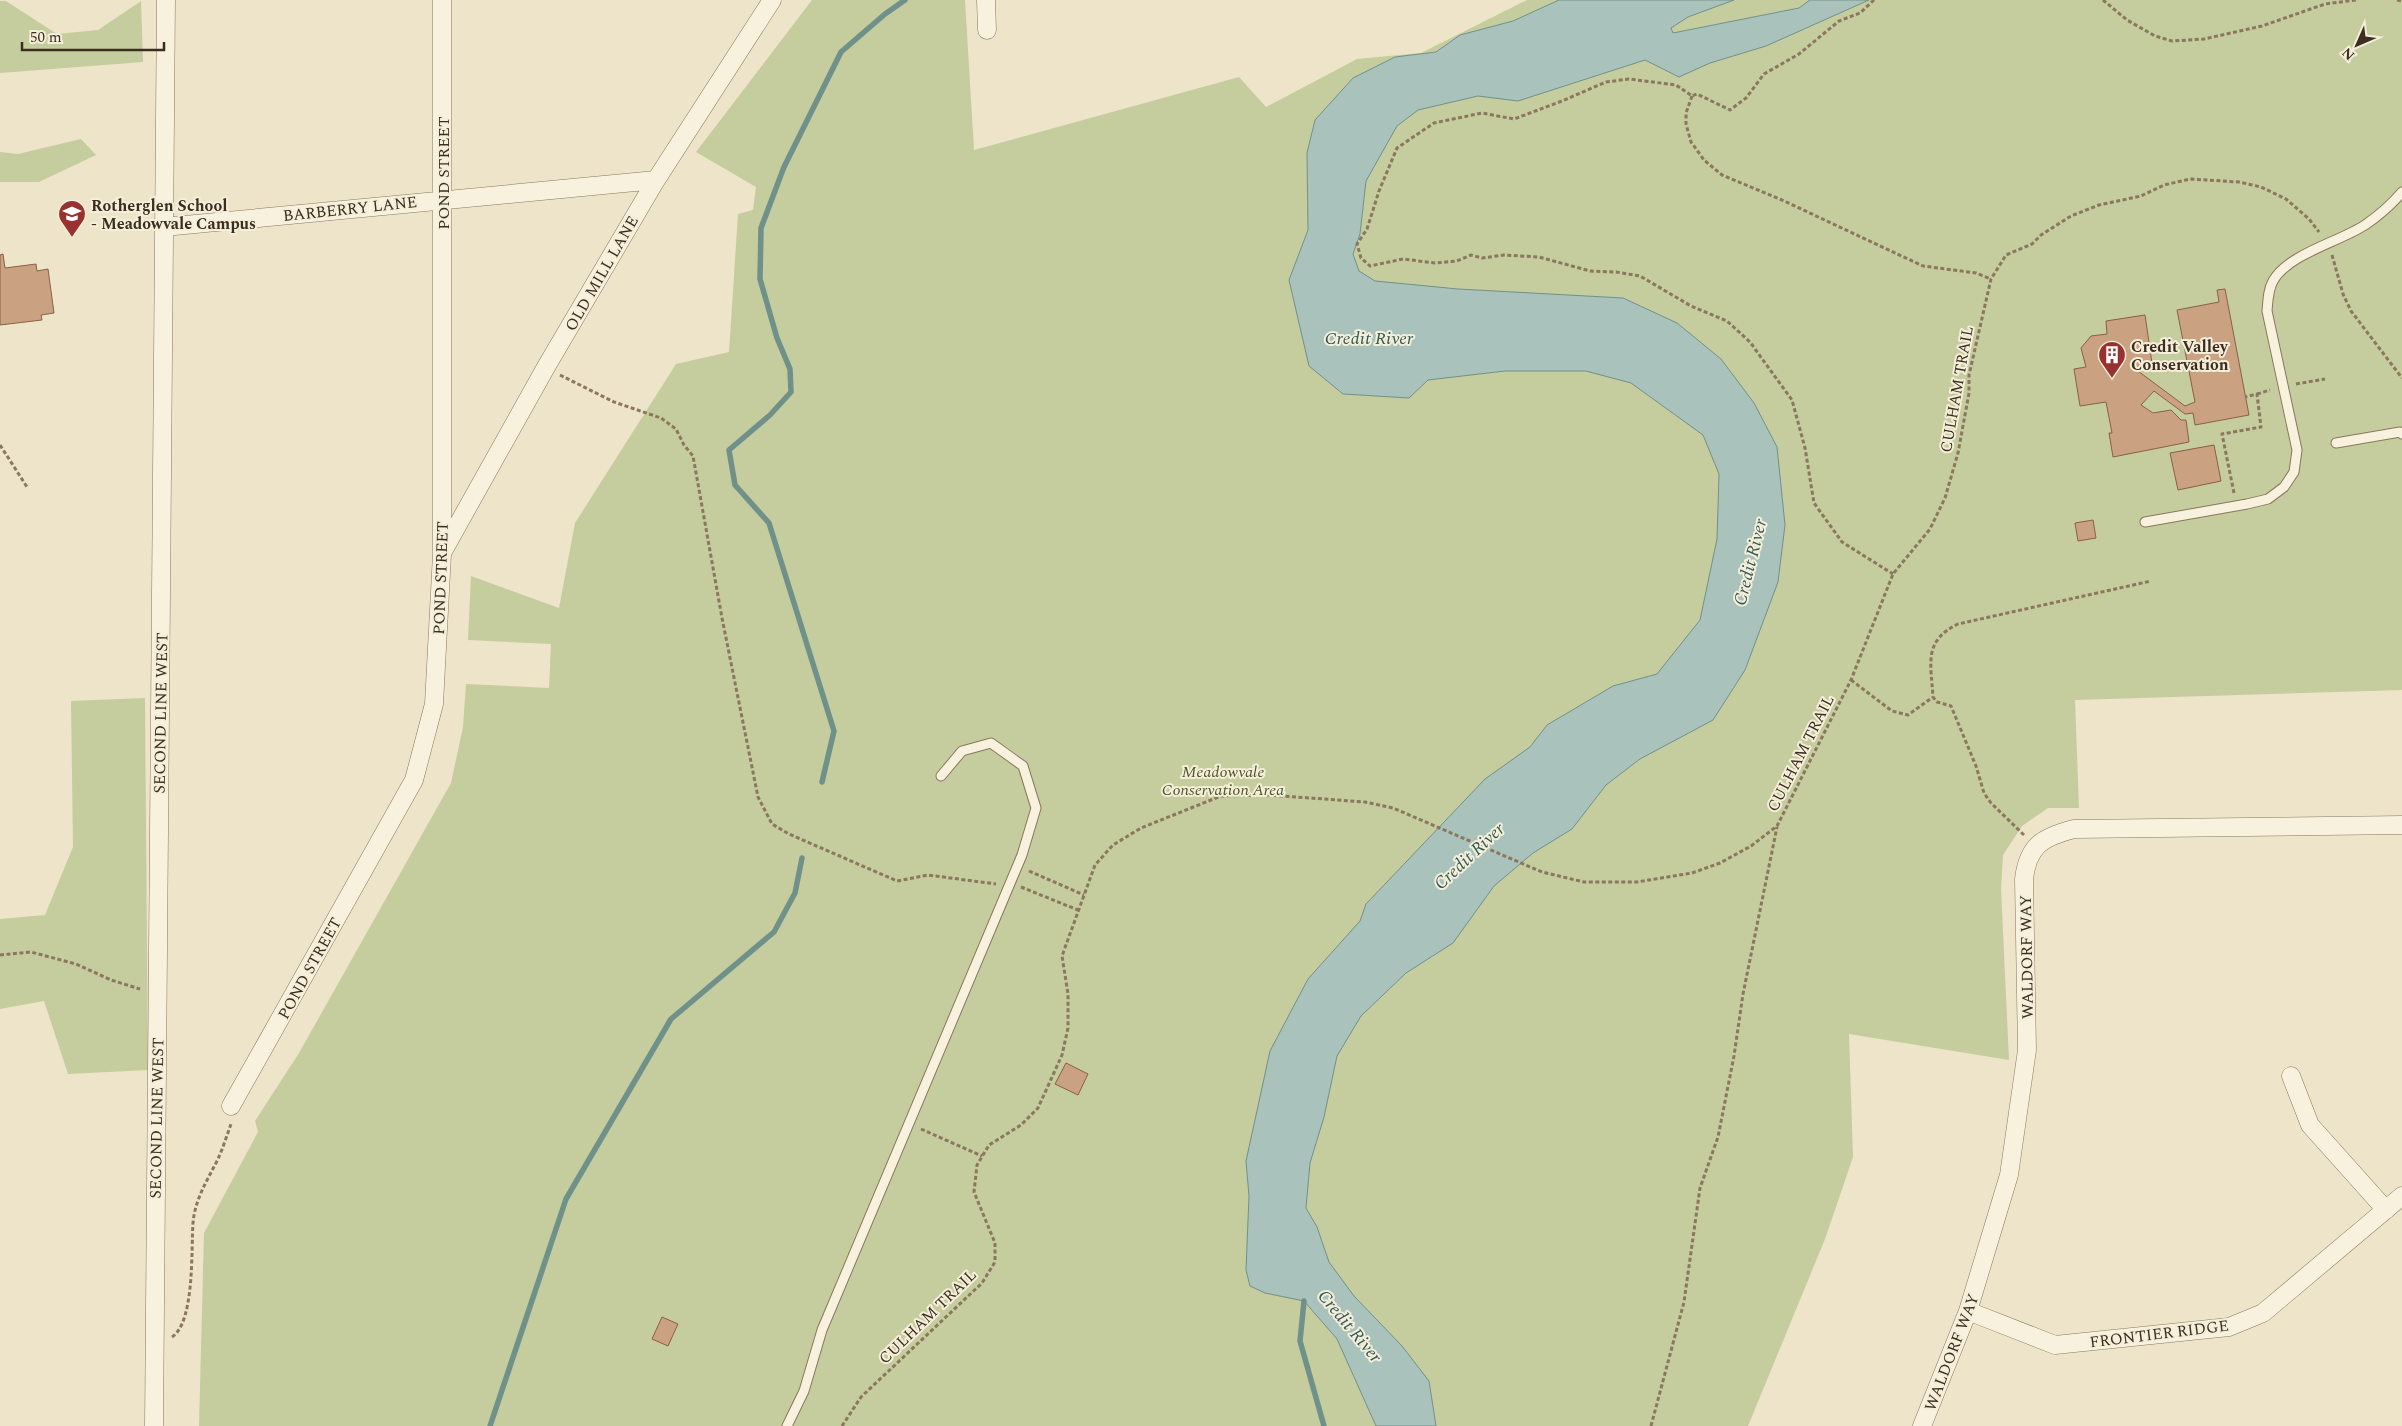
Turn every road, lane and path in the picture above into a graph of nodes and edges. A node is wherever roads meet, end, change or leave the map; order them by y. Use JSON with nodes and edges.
{"nodes":[{"id":1,"x":166,"y":0,"type":"edge"},
{"id":2,"x":442,"y":0,"type":"edge"},
{"id":3,"x":772,"y":0,"type":"edge"},
{"id":4,"x":986,"y":0,"type":"edge"},
{"id":5,"x":1874,"y":0,"type":"edge"},
{"id":6,"x":2104,"y":0,"type":"edge"},
{"id":7,"x":2356,"y":0,"type":"edge"},
{"id":8,"x":2397,"y":0,"type":"edge"},
{"id":9,"x":2402,"y":1,"type":"edge"},
{"id":10,"x":987,"y":30,"type":"dead end"},
{"id":11,"x":1692,"y":96,"type":"junction"},
{"id":12,"x":656,"y":180,"type":"junction"},
{"id":13,"x":2402,"y":192,"type":"edge"},
{"id":14,"x":443,"y":199,"type":"junction"},
{"id":15,"x":164,"y":227,"type":"junction"},
{"id":16,"x":2324,"y":238,"type":"dead end"},
{"id":17,"x":2333,"y":257,"type":"dead end"},
{"id":18,"x":1991,"y":279,"type":"junction"},
{"id":19,"x":546,"y":367,"type":"junction"},
{"id":20,"x":2402,"y":378,"type":"edge"},
{"id":21,"x":2245,"y":397,"type":"dead end"},
{"id":22,"x":2402,"y":434,"type":"edge"},
{"id":23,"x":2336,"y":443,"type":"dead end"},
{"id":24,"x":0,"y":444,"type":"edge"},
{"id":25,"x":27,"y":488,"type":"dead end"},
{"id":26,"x":2236,"y":506,"type":"junction"},
{"id":27,"x":2145,"y":522,"type":"dead end"},
{"id":28,"x":442,"y":554,"type":"junction"},
{"id":29,"x":1893,"y":574,"type":"junction"},
{"id":30,"x":2151,"y":580,"type":"dead end"},
{"id":31,"x":1851,"y":680,"type":"junction"},
{"id":32,"x":1933,"y":696,"type":"junction"},
{"id":33,"x":941,"y":776,"type":"dead end"},
{"id":34,"x":2402,"y":825,"type":"edge"},
{"id":35,"x":1777,"y":826,"type":"junction"},
{"id":36,"x":2035,"y":846,"type":"junction"},
{"id":37,"x":1017,"y":866,"type":"junction"},
{"id":38,"x":1009,"y":884,"type":"junction"},
{"id":39,"x":1084,"y":894,"type":"junction"},
{"id":40,"x":1078,"y":910,"type":"junction"},
{"id":41,"x":0,"y":955,"type":"edge"},
{"id":42,"x":158,"y":994,"type":"junction"},
{"id":43,"x":2291,"y":1076,"type":"dead end"},
{"id":44,"x":231,"y":1106,"type":"joint"},
{"id":45,"x":909,"y":1123,"type":"junction"},
{"id":46,"x":982,"y":1156,"type":"junction"},
{"id":47,"x":2402,"y":1196,"type":"edge"},
{"id":48,"x":2386,"y":1210,"type":"junction"},
{"id":49,"x":1968,"y":1311,"type":"junction"},
{"id":50,"x":154,"y":1342,"type":"junction"},
{"id":51,"x":154,"y":1426,"type":"edge"},
{"id":52,"x":787,"y":1426,"type":"edge"},
{"id":53,"x":842,"y":1426,"type":"edge"},
{"id":54,"x":1651,"y":1426,"type":"edge"},
{"id":55,"x":1922,"y":1426,"type":"edge"}],
"edges":[{"from":1,"to":15,"type":"street","name":"SECOND LINE WEST"},
{"from":2,"to":14,"type":"street","name":"POND STREET"},
{"from":3,"to":12,"type":"street","name":"OLD MILL LANE"},
{"from":4,"to":10,"type":"street"},
{"from":5,"to":11,"type":"path"},
{"from":6,"to":7,"type":"path"},
{"from":8,"to":9,"type":"path"},
{"from":11,"to":18,"type":"path"},
{"from":11,"to":29,"type":"path"},
{"from":12,"to":14,"type":"street","name":"BARBERRY LANE"},
{"from":12,"to":19,"type":"street","name":"OLD MILL LANE"},
{"from":13,"to":26,"type":"lane"},
{"from":14,"to":15,"type":"street","name":"BARBERRY LANE"},
{"from":14,"to":28,"type":"street","name":"POND STREET"},
{"from":15,"to":42,"type":"street","name":"SECOND LINE WEST"},
{"from":16,"to":18,"type":"path","name":"CULHAM TRAIL"},
{"from":17,"to":20,"type":"path"},
{"from":18,"to":29,"type":"path","name":"CULHAM TRAIL"},
{"from":19,"to":28,"type":"street","name":"OLD MILL LANE"},
{"from":19,"to":38,"type":"path"},
{"from":21,"to":26,"type":"path"},
{"from":22,"to":23,"type":"lane"},
{"from":24,"to":25,"type":"path"},
{"from":26,"to":27,"type":"lane"},
{"from":28,"to":44,"type":"street","name":"POND STREET"},
{"from":29,"to":31,"type":"path","name":"CULHAM TRAIL"},
{"from":30,"to":32,"type":"path"},
{"from":31,"to":32,"type":"path"},
{"from":31,"to":35,"type":"path","name":"CULHAM TRAIL"},
{"from":32,"to":36,"type":"path"},
{"from":33,"to":37,"type":"lane"},
{"from":34,"to":36,"type":"street"},
{"from":35,"to":39,"type":"path","name":"CULHAM TRAIL"},
{"from":35,"to":54,"type":"path"},
{"from":36,"to":49,"type":"street","name":"WALDORF WAY"},
{"from":37,"to":38,"type":"lane"},
{"from":37,"to":39,"type":"path"},
{"from":38,"to":40,"type":"path"},
{"from":38,"to":45,"type":"lane"},
{"from":39,"to":40,"type":"path","name":"CULHAM TRAIL"},
{"from":40,"to":46,"type":"path","name":"CULHAM TRAIL"},
{"from":41,"to":42,"type":"path"},
{"from":42,"to":50,"type":"street","name":"SECOND LINE WEST"},
{"from":43,"to":48,"type":"street"},
{"from":44,"to":50,"type":"path"},
{"from":45,"to":46,"type":"path"},
{"from":45,"to":52,"type":"lane"},
{"from":46,"to":53,"type":"path","name":"CULHAM TRAIL"},
{"from":47,"to":48,"type":"street","name":"FRONTIER RIDGE"},
{"from":48,"to":49,"type":"street","name":"FRONTIER RIDGE"},
{"from":49,"to":55,"type":"street","name":"WALDORF WAY"},
{"from":50,"to":51,"type":"street","name":"SECOND LINE WEST"}]}
